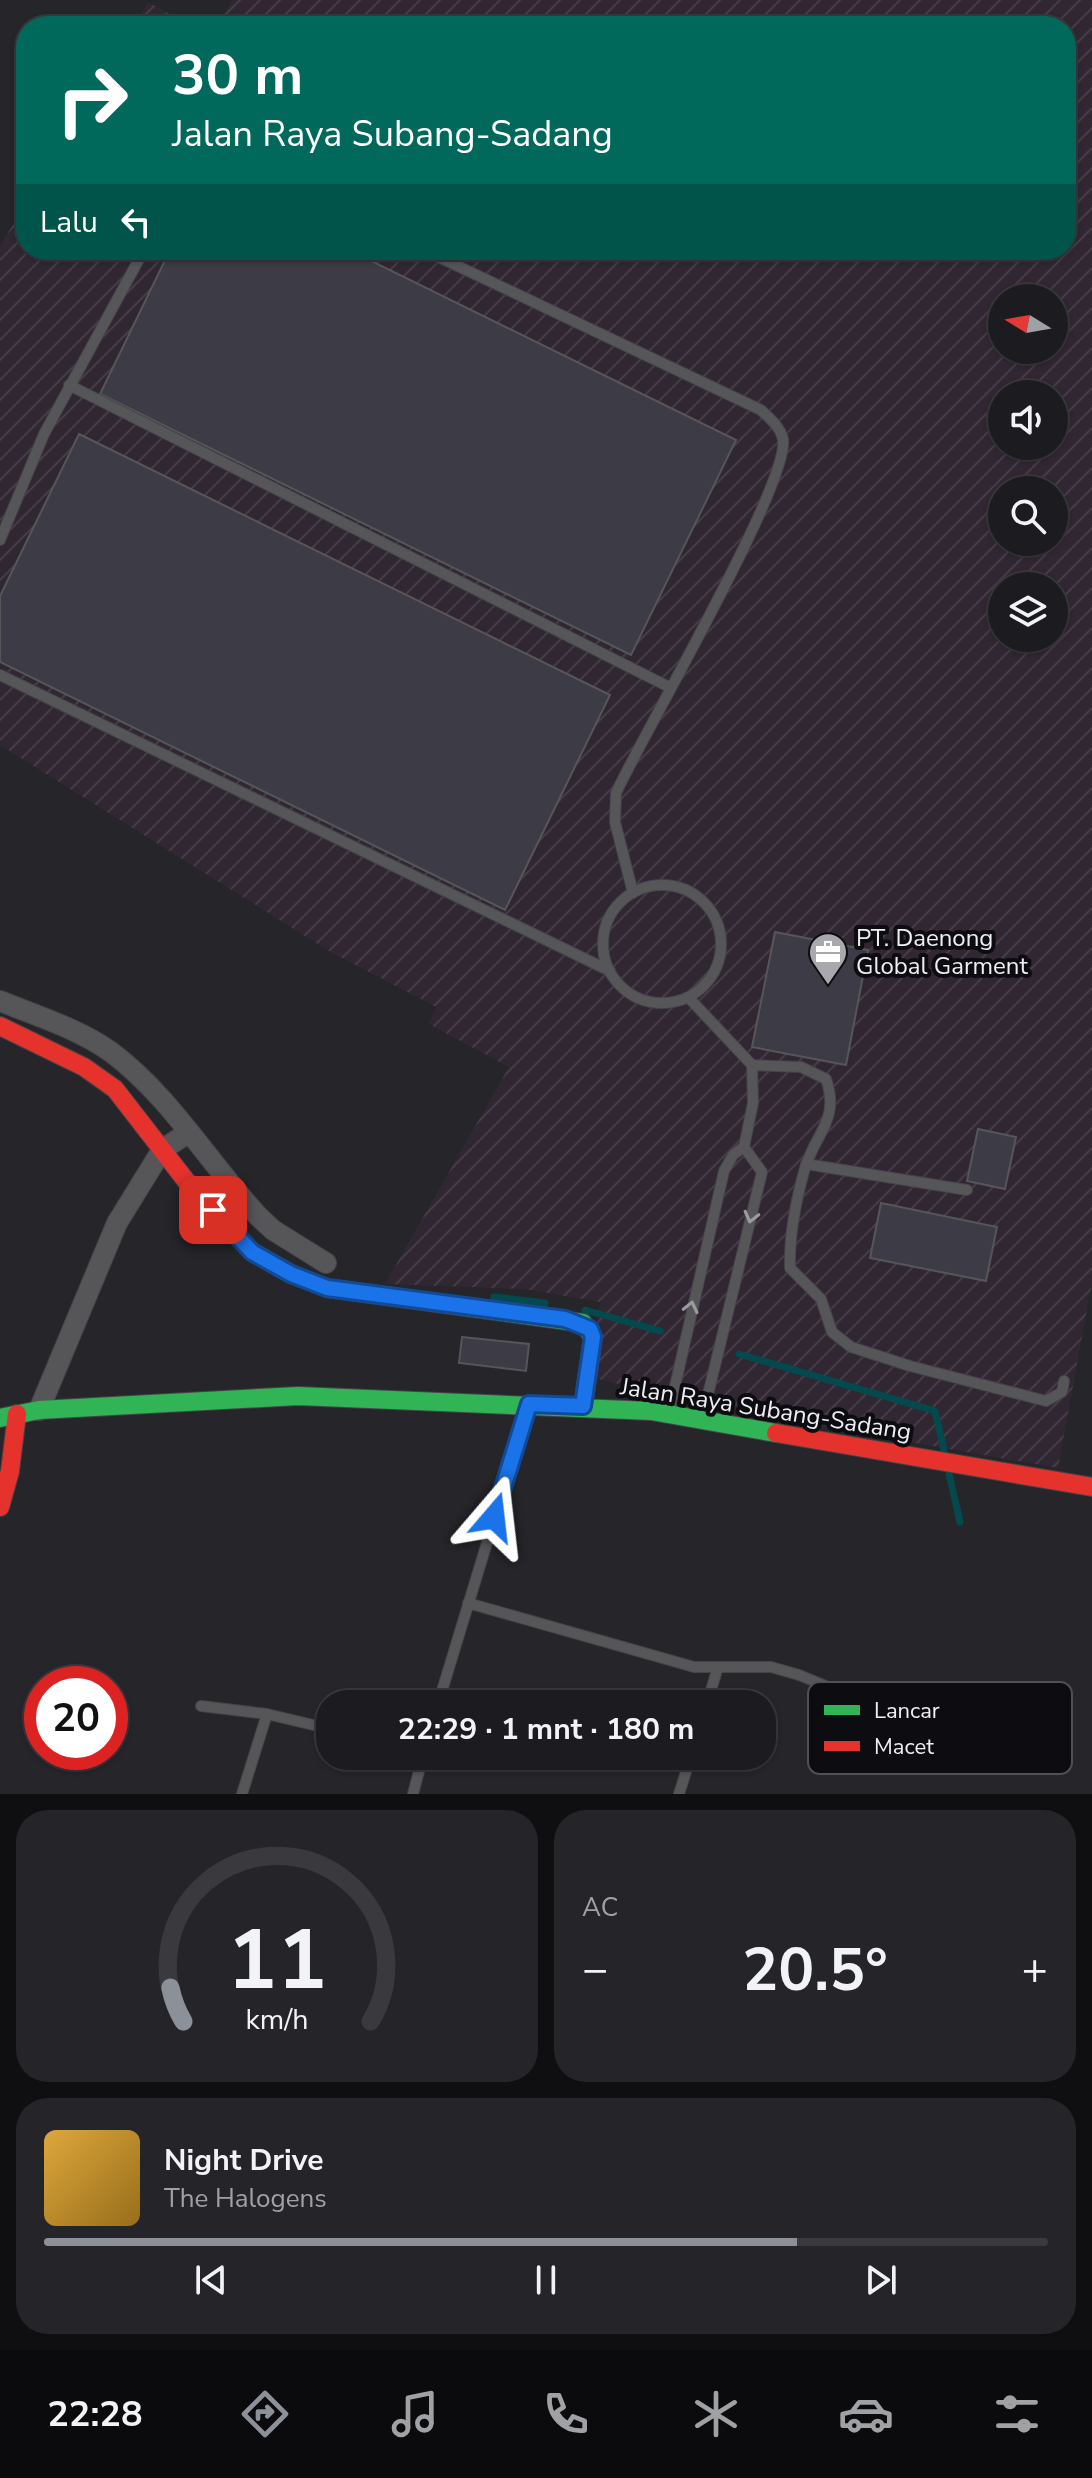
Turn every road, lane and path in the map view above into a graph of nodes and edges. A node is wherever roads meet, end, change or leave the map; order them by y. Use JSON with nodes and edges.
{"nodes":[{"id":1,"x":138,"y":260,"type":"edge"},
{"id":2,"x":445,"y":260,"type":"edge"},
{"id":3,"x":69,"y":385,"type":"junction"},
{"id":4,"x":0,"y":540,"type":"edge"},
{"id":5,"x":0,"y":675,"type":"edge"},
{"id":6,"x":669,"y":687,"type":"junction"},
{"id":7,"x":633,"y":893,"type":"junction"},
{"id":8,"x":610,"y":971,"type":"junction"},
{"id":9,"x":688,"y":997,"type":"junction"},
{"id":10,"x":0,"y":1001,"type":"edge"},
{"id":11,"x":0,"y":1026,"type":"edge"},
{"id":12,"x":752,"y":1065,"type":"junction"},
{"id":13,"x":175,"y":1142,"type":"junction"},
{"id":14,"x":744,"y":1147,"type":"junction"},
{"id":15,"x":806,"y":1164,"type":"junction"},
{"id":16,"x":967,"y":1190,"type":"dead end"},
{"id":17,"x":263,"y":1241,"type":"junction"},
{"id":18,"x":326,"y":1263,"type":"dead end"},
{"id":19,"x":1064,"y":1381,"type":"dead end"},
{"id":20,"x":529,"y":1404,"type":"junction"},
{"id":21,"x":583,"y":1406,"type":"junction"},
{"id":22,"x":39,"y":1410,"type":"junction"},
{"id":23,"x":669,"y":1414,"type":"junction"},
{"id":24,"x":8,"y":1416,"type":"edge"},
{"id":25,"x":702,"y":1420,"type":"junction"},
{"id":26,"x":1092,"y":1487,"type":"edge"},
{"id":27,"x":0,"y":1507,"type":"edge"},
{"id":28,"x":468,"y":1603,"type":"junction"},
{"id":29,"x":717,"y":1670,"type":"junction"},
{"id":30,"x":816,"y":1682,"type":"edge"},
{"id":31,"x":442,"y":1690,"type":"edge"},
{"id":32,"x":711,"y":1690,"type":"edge"},
{"id":33,"x":201,"y":1706,"type":"dead end"},
{"id":34,"x":267,"y":1714,"type":"junction"},
{"id":35,"x":316,"y":1726,"type":"edge"},
{"id":36,"x":419,"y":1770,"type":"edge"},
{"id":37,"x":687,"y":1770,"type":"edge"},
{"id":38,"x":242,"y":1794,"type":"edge"},
{"id":39,"x":413,"y":1794,"type":"edge"},
{"id":40,"x":679,"y":1794,"type":"edge"}],
"edges":[{"from":1,"to":3,"type":"lane"},
{"from":2,"to":6,"type":"lane"},
{"from":3,"to":4,"type":"lane"},
{"from":3,"to":6,"type":"lane"},
{"from":5,"to":8,"type":"lane"},
{"from":6,"to":7,"type":"lane"},
{"from":7,"to":8,"type":"lane"},
{"from":7,"to":9,"type":"lane"},
{"from":8,"to":9,"type":"lane"},
{"from":9,"to":12,"type":"lane"},
{"from":10,"to":13,"type":"street"},
{"from":11,"to":13,"type":"main road"},
{"from":12,"to":14,"type":"lane"},
{"from":12,"to":15,"type":"lane"},
{"from":13,"to":17,"type":"main road"},
{"from":13,"to":17,"type":"street"},
{"from":13,"to":22,"type":"street"},
{"from":23,"to":14,"type":"lane","one_way":true},
{"from":14,"to":25,"type":"lane","one_way":true},
{"from":15,"to":16,"type":"lane"},
{"from":15,"to":19,"type":"lane"},
{"from":17,"to":18,"type":"street"},
{"from":17,"to":21,"type":"main road"},
{"from":20,"to":21,"type":"main road","name":"Jalan Raya Subang-Sadang"},
{"from":20,"to":22,"type":"main road","name":"Jalan Raya Subang-Sadang"},
{"from":20,"to":28,"type":"lane"},
{"from":21,"to":23,"type":"main road","name":"Jalan Raya Subang-Sadang"},
{"from":22,"to":24,"type":"main road","name":"Jalan Raya Subang-Sadang"},
{"from":23,"to":25,"type":"main road","name":"Jalan Raya Subang-Sadang"},
{"from":24,"to":27,"type":"main road"},
{"from":25,"to":26,"type":"main road","name":"Jalan Raya Subang-Sadang"},
{"from":28,"to":29,"type":"lane"},
{"from":28,"to":31,"type":"lane"},
{"from":29,"to":30,"type":"lane"},
{"from":29,"to":32,"type":"lane"},
{"from":33,"to":34,"type":"lane"},
{"from":34,"to":35,"type":"lane"},
{"from":34,"to":38,"type":"lane"},
{"from":36,"to":39,"type":"lane"},
{"from":37,"to":40,"type":"lane"}]}
